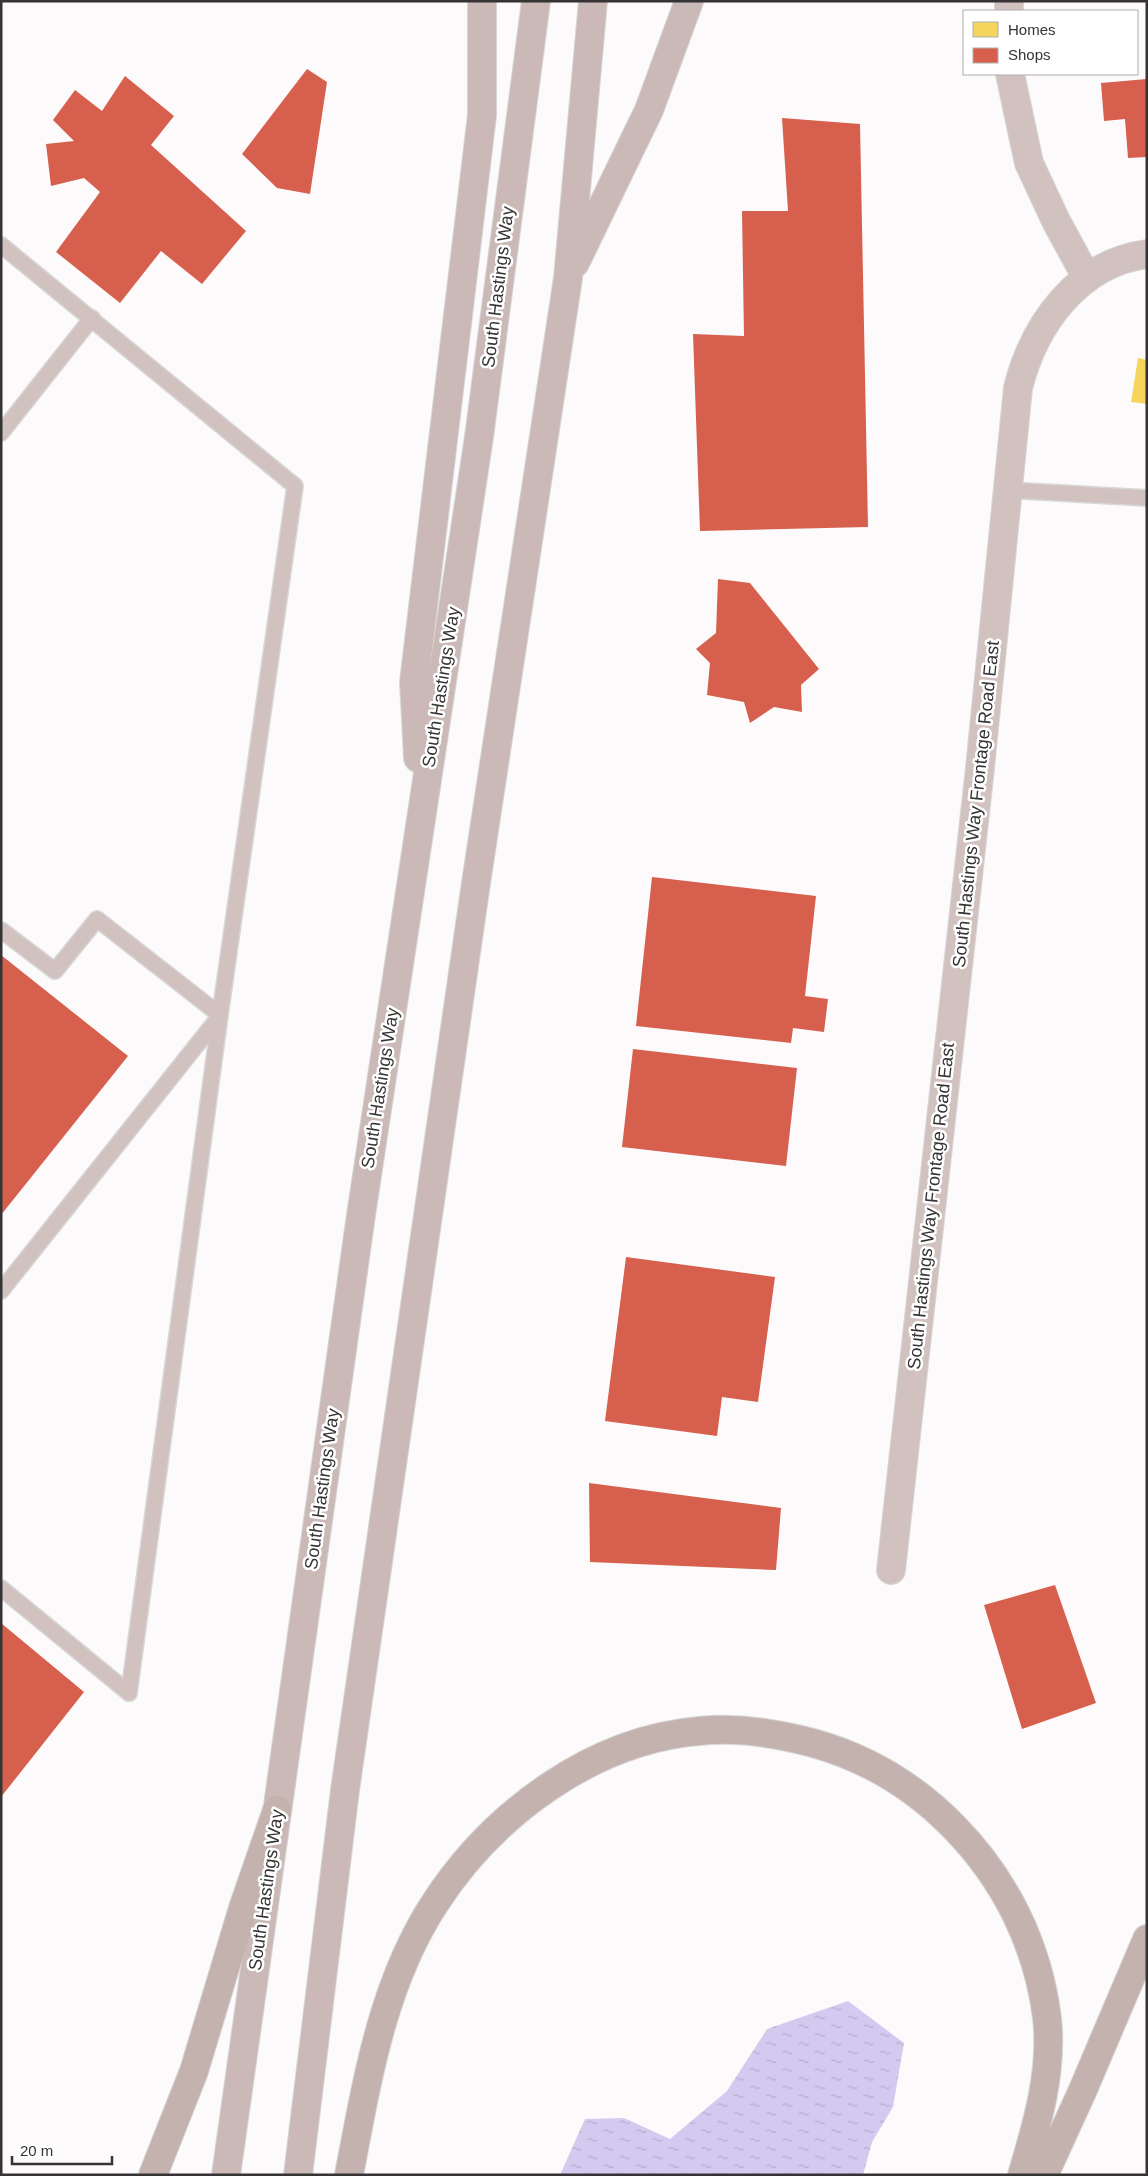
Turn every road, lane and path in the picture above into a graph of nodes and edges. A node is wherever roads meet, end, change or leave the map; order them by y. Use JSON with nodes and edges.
{"nodes":[{"id":1,"x":482,"y":1,"type":"edge"},
{"id":2,"x":536,"y":1,"type":"edge"},
{"id":3,"x":593,"y":1,"type":"edge"},
{"id":4,"x":689,"y":1,"type":"edge"},
{"id":5,"x":1010,"y":75,"type":"edge"},
{"id":6,"x":1,"y":245,"type":"edge"},
{"id":7,"x":1147,"y":254,"type":"edge"},
{"id":8,"x":568,"y":278,"type":"junction"},
{"id":9,"x":1087,"y":278,"type":"junction"},
{"id":10,"x":92,"y":318,"type":"junction"},
{"id":11,"x":1,"y":433,"type":"edge"},
{"id":12,"x":1009,"y":490,"type":"junction"},
{"id":13,"x":1147,"y":498,"type":"edge"},
{"id":14,"x":421,"y":818,"type":"junction"},
{"id":15,"x":1,"y":930,"type":"edge"},
{"id":16,"x":220,"y":1015,"type":"junction"},
{"id":17,"x":1,"y":1291,"type":"edge"},
{"id":18,"x":890,"y":1570,"type":"dead end"},
{"id":19,"x":1,"y":1588,"type":"edge"},
{"id":20,"x":278,"y":1810,"type":"junction"},
{"id":21,"x":1147,"y":1939,"type":"edge"},
{"id":22,"x":153,"y":2175,"type":"edge"},
{"id":23,"x":226,"y":2175,"type":"edge"},
{"id":24,"x":298,"y":2175,"type":"edge"},
{"id":25,"x":349,"y":2175,"type":"edge"},
{"id":26,"x":1022,"y":2175,"type":"edge"},
{"id":27,"x":1044,"y":2175,"type":"edge"}],
"edges":[{"from":1,"to":14,"type":"main road"},
{"from":2,"to":14,"type":"main road","name":"South Hastings Way"},
{"from":3,"to":8,"type":"main road"},
{"from":4,"to":8,"type":"main road"},
{"from":5,"to":9,"type":"street"},
{"from":6,"to":10,"type":"lane"},
{"from":7,"to":9,"type":"street","name":"South Hastings Way Frontage Road East"},
{"from":8,"to":24,"type":"main road"},
{"from":9,"to":12,"type":"street","name":"South Hastings Way Frontage Road East"},
{"from":10,"to":11,"type":"lane"},
{"from":10,"to":16,"type":"lane"},
{"from":12,"to":13,"type":"lane"},
{"from":12,"to":18,"type":"street","name":"South Hastings Way Frontage Road East"},
{"from":14,"to":20,"type":"main road","name":"South Hastings Way"},
{"from":15,"to":16,"type":"lane"},
{"from":16,"to":17,"type":"lane"},
{"from":16,"to":19,"type":"lane"},
{"from":20,"to":22,"type":"highway"},
{"from":20,"to":23,"type":"main road","name":"South Hastings Way"},
{"from":21,"to":27,"type":"highway"},
{"from":25,"to":26,"type":"highway"}]}
